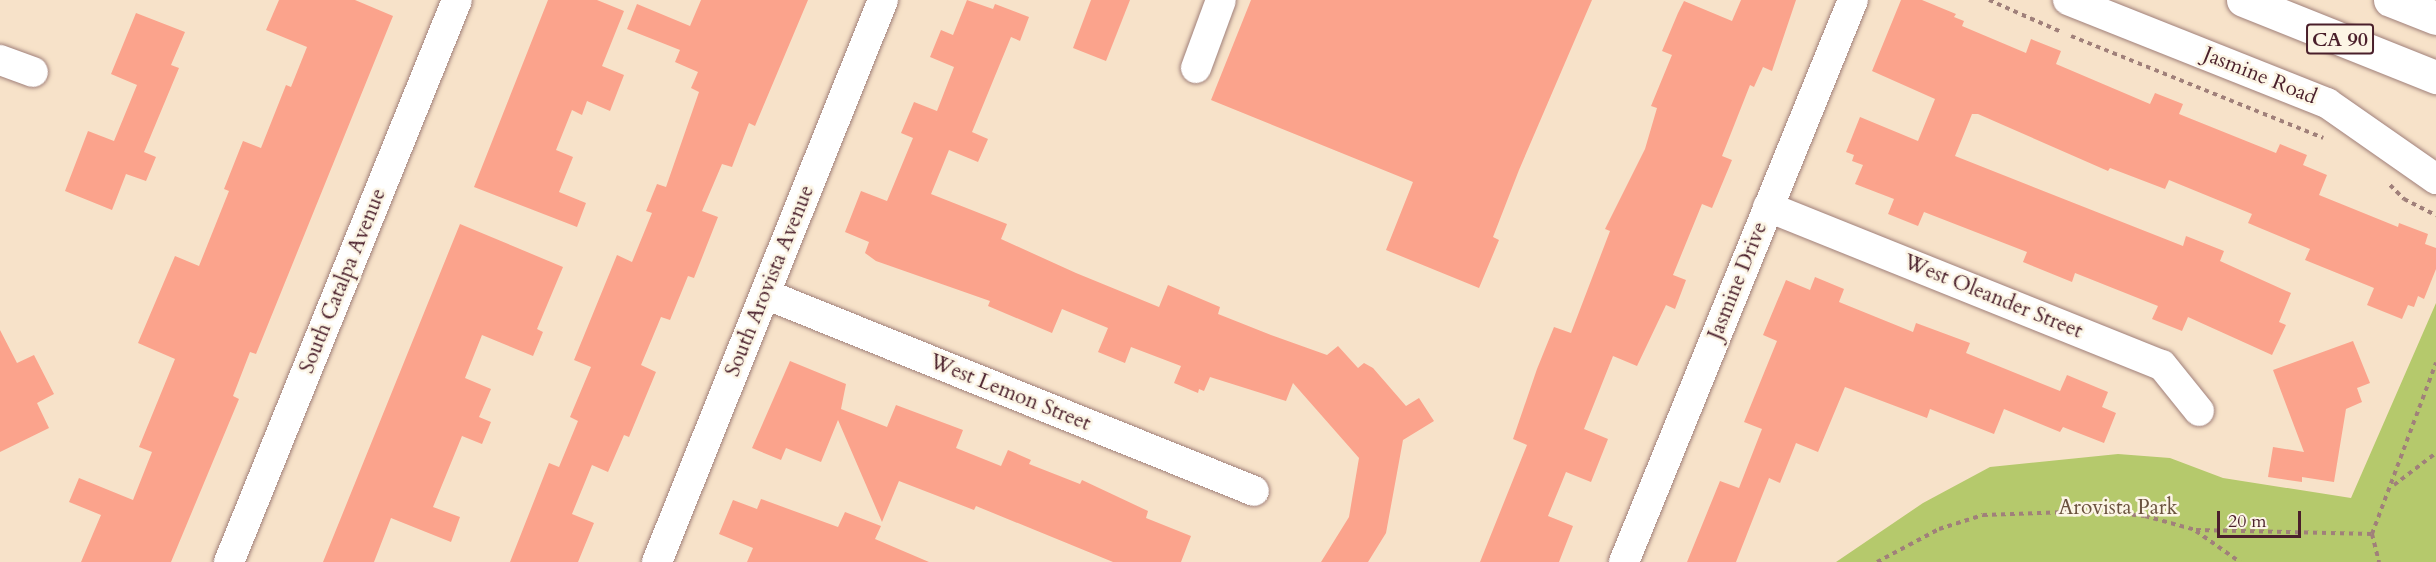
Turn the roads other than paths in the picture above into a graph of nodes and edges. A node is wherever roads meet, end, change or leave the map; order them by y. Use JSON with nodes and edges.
{"nodes":[{"id":1,"x":457,"y":0,"type":"edge"},
{"id":2,"x":884,"y":0,"type":"edge"},
{"id":3,"x":1221,"y":0,"type":"edge"},
{"id":4,"x":1853,"y":0,"type":"edge"},
{"id":5,"x":2068,"y":0,"type":"edge"},
{"id":6,"x":2242,"y":0,"type":"edge"},
{"id":7,"x":2390,"y":0,"type":"edge"},
{"id":8,"x":2436,"y":18,"type":"edge"},
{"id":9,"x":0,"y":60,"type":"edge"},
{"id":10,"x":1196,"y":68,"type":"dead end"},
{"id":11,"x":33,"y":72,"type":"dead end"},
{"id":12,"x":2436,"y":77,"type":"edge"},
{"id":13,"x":2436,"y":179,"type":"edge"},
{"id":14,"x":1768,"y":207,"type":"junction"},
{"id":15,"x":765,"y":294,"type":"junction"},
{"id":16,"x":2199,"y":411,"type":"dead end"},
{"id":17,"x":1254,"y":491,"type":"dead end"},
{"id":18,"x":229,"y":562,"type":"edge"},
{"id":19,"x":657,"y":562,"type":"edge"},
{"id":20,"x":1624,"y":562,"type":"edge"}],
"edges":[{"from":1,"to":18,"type":"street","name":"South Catalpa Avenue"},
{"from":2,"to":15,"type":"street","name":"South Arovista Avenue"},
{"from":3,"to":10,"type":"street"},
{"from":4,"to":14,"type":"street","name":"Jasmine Drive"},
{"from":5,"to":13,"type":"street","name":"Jasmine Road"},
{"from":6,"to":12,"type":"main road","number":"CA 90"},
{"from":7,"to":8,"type":"main road","number":"CA 90"},
{"from":9,"to":11,"type":"street"},
{"from":14,"to":16,"type":"street","name":"West Oleander Street"},
{"from":14,"to":20,"type":"street","name":"Jasmine Drive"},
{"from":15,"to":17,"type":"street","name":"West Lemon Street"},
{"from":15,"to":19,"type":"street","name":"South Arovista Avenue"}]}
